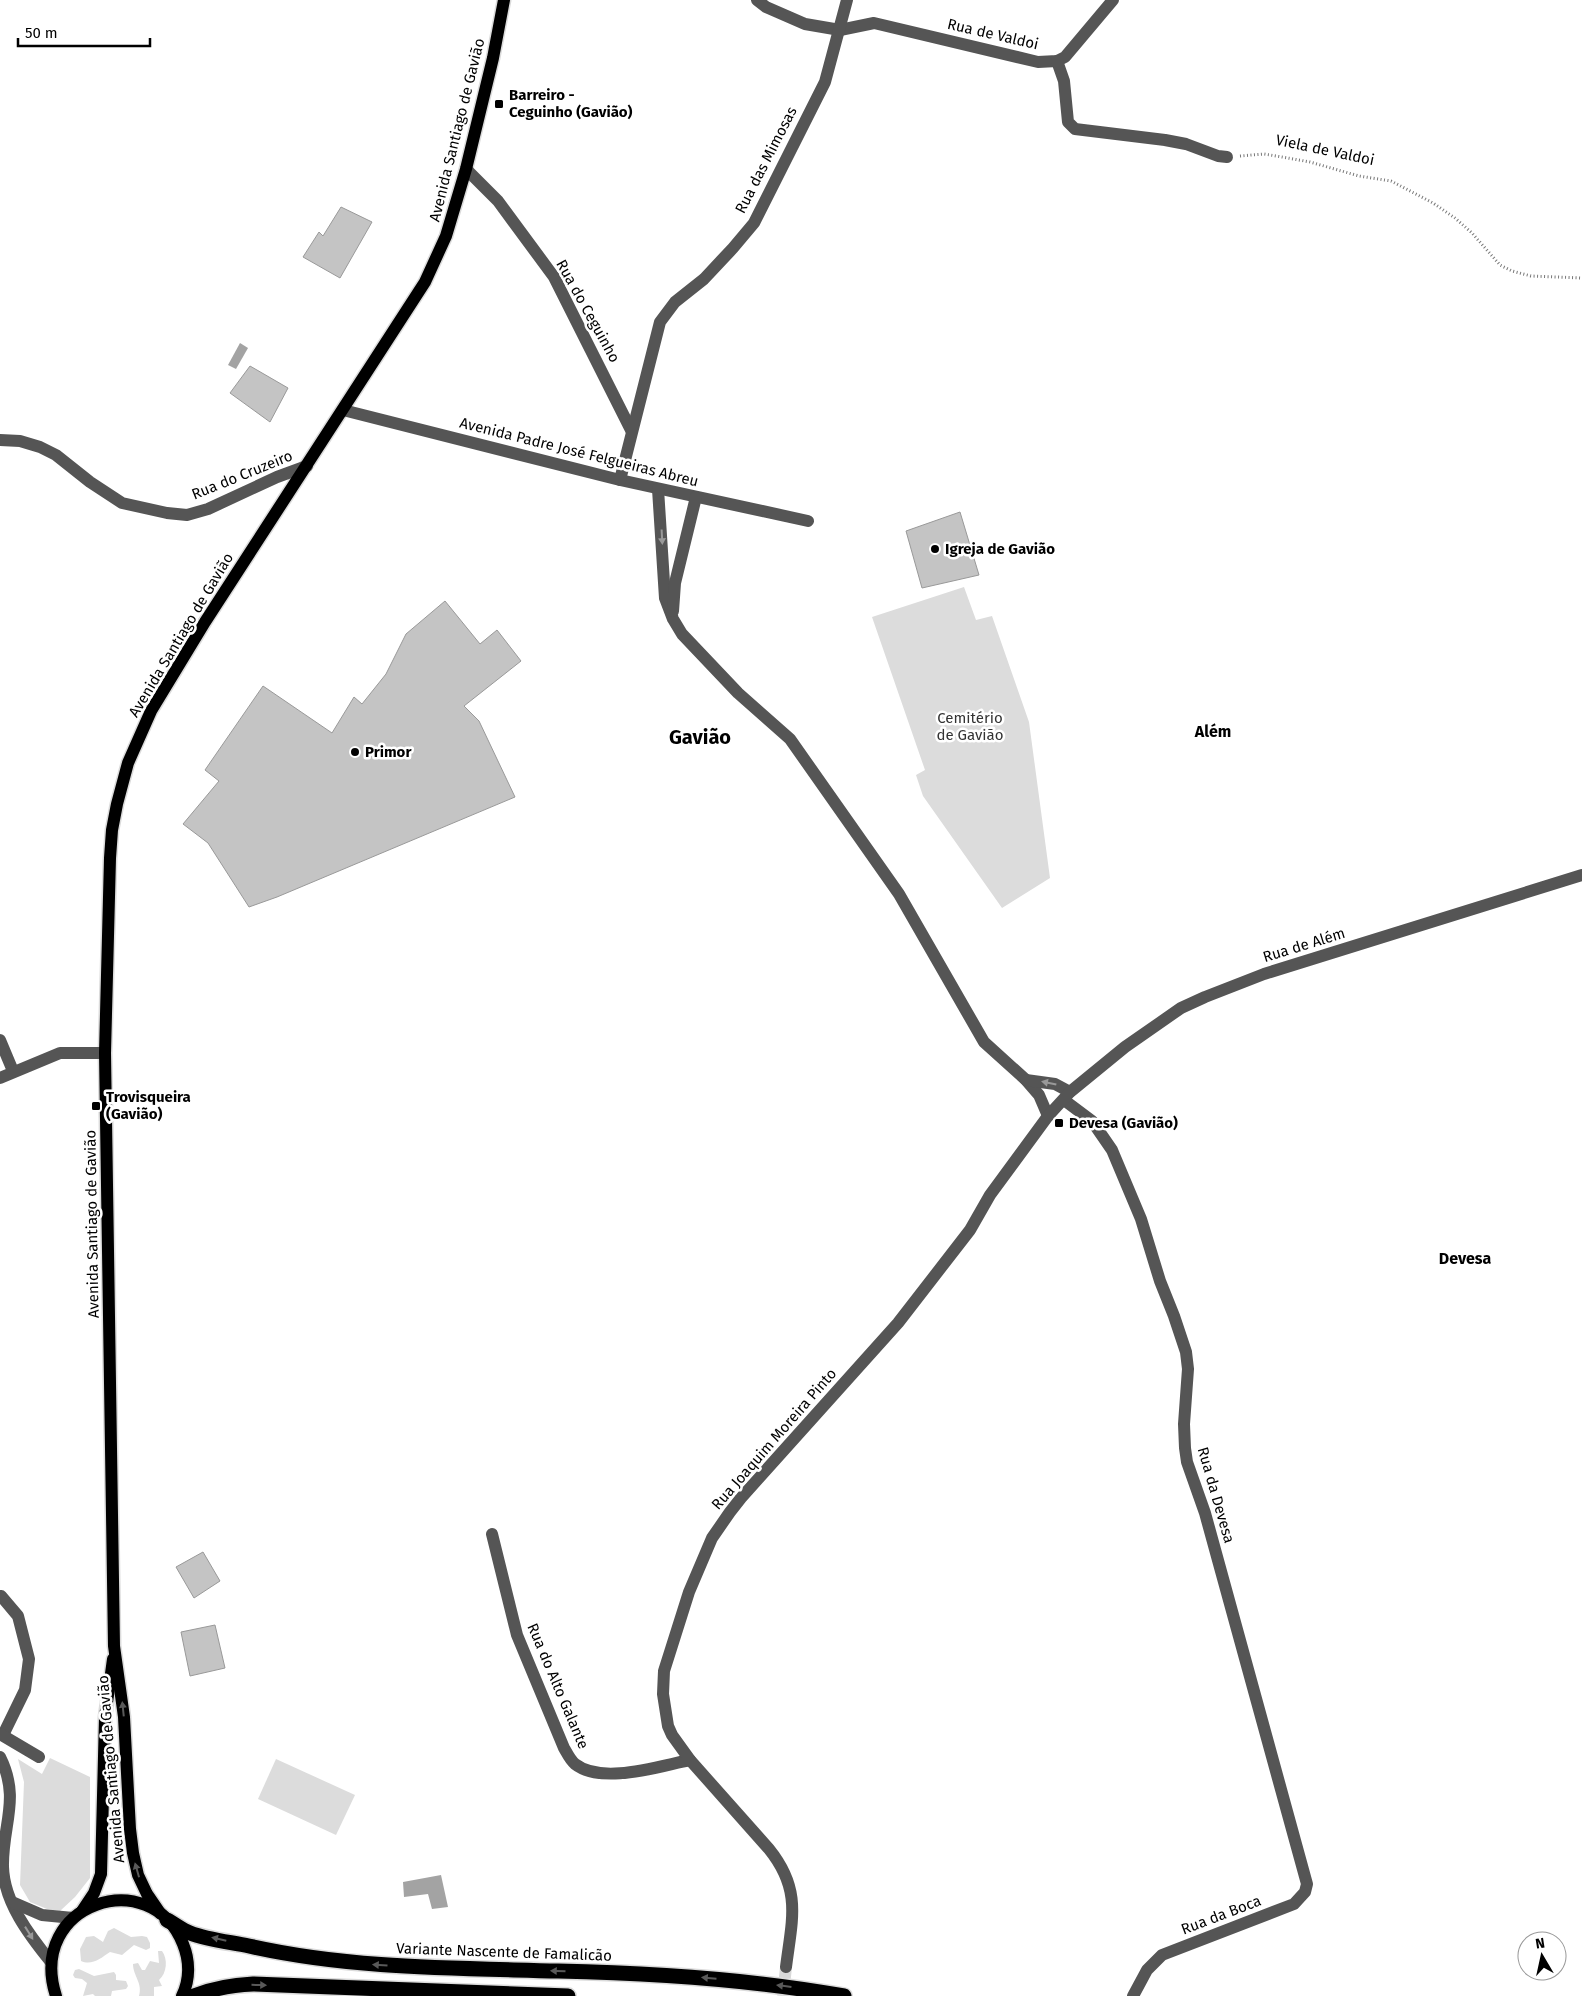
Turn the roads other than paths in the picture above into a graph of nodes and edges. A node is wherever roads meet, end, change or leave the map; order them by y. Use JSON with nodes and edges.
{"nodes":[{"id":1,"x":504,"y":0,"type":"edge"},
{"id":2,"x":757,"y":0,"type":"edge"},
{"id":3,"x":847,"y":0,"type":"edge"},
{"id":4,"x":1113,"y":0,"type":"edge"},
{"id":5,"x":840,"y":30,"type":"junction"},
{"id":6,"x":1056,"y":61,"type":"junction"},
{"id":7,"x":1227,"y":157,"type":"road end"},
{"id":8,"x":466,"y":169,"type":"junction"},
{"id":9,"x":343,"y":410,"type":"junction"},
{"id":10,"x":631,"y":430,"type":"junction"},
{"id":11,"x":0,"y":440,"type":"edge"},
{"id":12,"x":307,"y":466,"type":"junction"},
{"id":13,"x":620,"y":480,"type":"junction"},
{"id":14,"x":658,"y":488,"type":"junction"},
{"id":15,"x":696,"y":497,"type":"junction"},
{"id":16,"x":808,"y":521,"type":"dead end"},
{"id":17,"x":673,"y":619,"type":"junction"},
{"id":18,"x":1582,"y":875,"type":"edge"},
{"id":19,"x":0,"y":1040,"type":"edge"},
{"id":20,"x":105,"y":1053,"type":"junction"},
{"id":21,"x":13,"y":1071,"type":"junction"},
{"id":22,"x":0,"y":1078,"type":"edge"},
{"id":23,"x":1026,"y":1080,"type":"junction"},
{"id":24,"x":1067,"y":1096,"type":"junction"},
{"id":25,"x":1048,"y":1116,"type":"junction"},
{"id":26,"x":492,"y":1534,"type":"dead end"},
{"id":27,"x":1,"y":1596,"type":"edge"},
{"id":28,"x":114,"y":1646,"type":"junction"},
{"id":29,"x":1,"y":1735,"type":"edge"},
{"id":30,"x":0,"y":1757,"type":"edge"},
{"id":31,"x":39,"y":1757,"type":"dead end"},
{"id":32,"x":690,"y":1760,"type":"junction"},
{"id":33,"x":1302,"y":1862,"type":"joint"},
{"id":34,"x":12,"y":1902,"type":"junction"},
{"id":35,"x":78,"y":1914,"type":"junction"},
{"id":36,"x":164,"y":1916,"type":"junction"},
{"id":37,"x":50,"y":1962,"type":"junction"},
{"id":38,"x":786,"y":1968,"type":"tunnel mouth"},
{"id":39,"x":56,"y":1996,"type":"edge"},
{"id":40,"x":182,"y":1996,"type":"edge"},
{"id":41,"x":194,"y":1996,"type":"edge"},
{"id":42,"x":568,"y":1996,"type":"edge"},
{"id":43,"x":844,"y":1996,"type":"edge"},
{"id":44,"x":1133,"y":1996,"type":"edge"}],
"edges":[{"from":1,"to":8,"type":"main road","name":"Avenida Santiago de Gavião"},
{"from":2,"to":5,"type":"street"},
{"from":3,"to":5,"type":"street","name":"Rua das Mimosas"},
{"from":4,"to":6,"type":"street","name":"Rua de Valdoi"},
{"from":5,"to":6,"type":"street","name":"Rua de Valdoi"},
{"from":5,"to":10,"type":"street","name":"Rua das Mimosas"},
{"from":6,"to":7,"type":"street"},
{"from":8,"to":9,"type":"main road","name":"Avenida Santiago de Gavião"},
{"from":8,"to":10,"type":"street","name":"Rua do Ceguinho"},
{"from":9,"to":12,"type":"main road","name":"Avenida Santiago de Gavião"},
{"from":9,"to":13,"type":"street","name":"Avenida Padre José Felgueiras Abreu"},
{"from":10,"to":13,"type":"street","name":"Rua das Mimosas"},
{"from":11,"to":12,"type":"street","name":"Rua do Cruzeiro"},
{"from":12,"to":20,"type":"main road","name":"Avenida Santiago de Gavião"},
{"from":13,"to":14,"type":"street","name":"Avenida Padre José Felgueiras Abreu"},
{"from":14,"to":15,"type":"street","name":"Avenida Padre José Felgueiras Abreu"},
{"from":14,"to":17,"type":"street","one_way":true},
{"from":15,"to":16,"type":"street","name":"Avenida Padre José Felgueiras Abreu"},
{"from":15,"to":17,"type":"street"},
{"from":17,"to":23,"type":"street"},
{"from":18,"to":24,"type":"street","name":"Rua de Além"},
{"from":19,"to":21,"type":"street"},
{"from":20,"to":21,"type":"street"},
{"from":20,"to":28,"type":"main road","name":"Avenida Santiago de Gavião"},
{"from":21,"to":22,"type":"street"},
{"from":24,"to":23,"type":"street","name":"Rua da Devesa","one_way":true},
{"from":23,"to":25,"type":"street"},
{"from":24,"to":25,"type":"street","name":"Rua Joaquim Moreira Pinto"},
{"from":24,"to":33,"type":"street","name":"Rua da Devesa"},
{"from":25,"to":32,"type":"street","name":"Rua Joaquim Moreira Pinto"},
{"from":26,"to":32,"type":"street","name":"Rua do Alto Galante"},
{"from":27,"to":29,"type":"street"},
{"from":28,"to":35,"type":"main road","name":"Avenida Santiago de Gavião"},
{"from":36,"to":28,"type":"main road","name":"Avenida Santiago de Gavião","one_way":true},
{"from":29,"to":31,"type":"street"},
{"from":30,"to":34,"type":"street"},
{"from":32,"to":38,"type":"street","name":"Rua Joaquim Moreira Pinto"},
{"from":33,"to":44,"type":"street","name":"Rua da Boca"},
{"from":34,"to":35,"type":"street"},
{"from":34,"to":37,"type":"street","one_way":true},
{"from":35,"to":36,"type":"main road"},
{"from":35,"to":37,"type":"main road","name":"Avenida Santiago de Gavião"},
{"from":36,"to":40,"type":"main road","name":"Avenida Santiago de Gavião"},
{"from":43,"to":36,"type":"highway","name":"Variante Nascente de Famalicão","one_way":true},
{"from":37,"to":39,"type":"main road"},
{"from":41,"to":42,"type":"highway","one_way":true}]}
